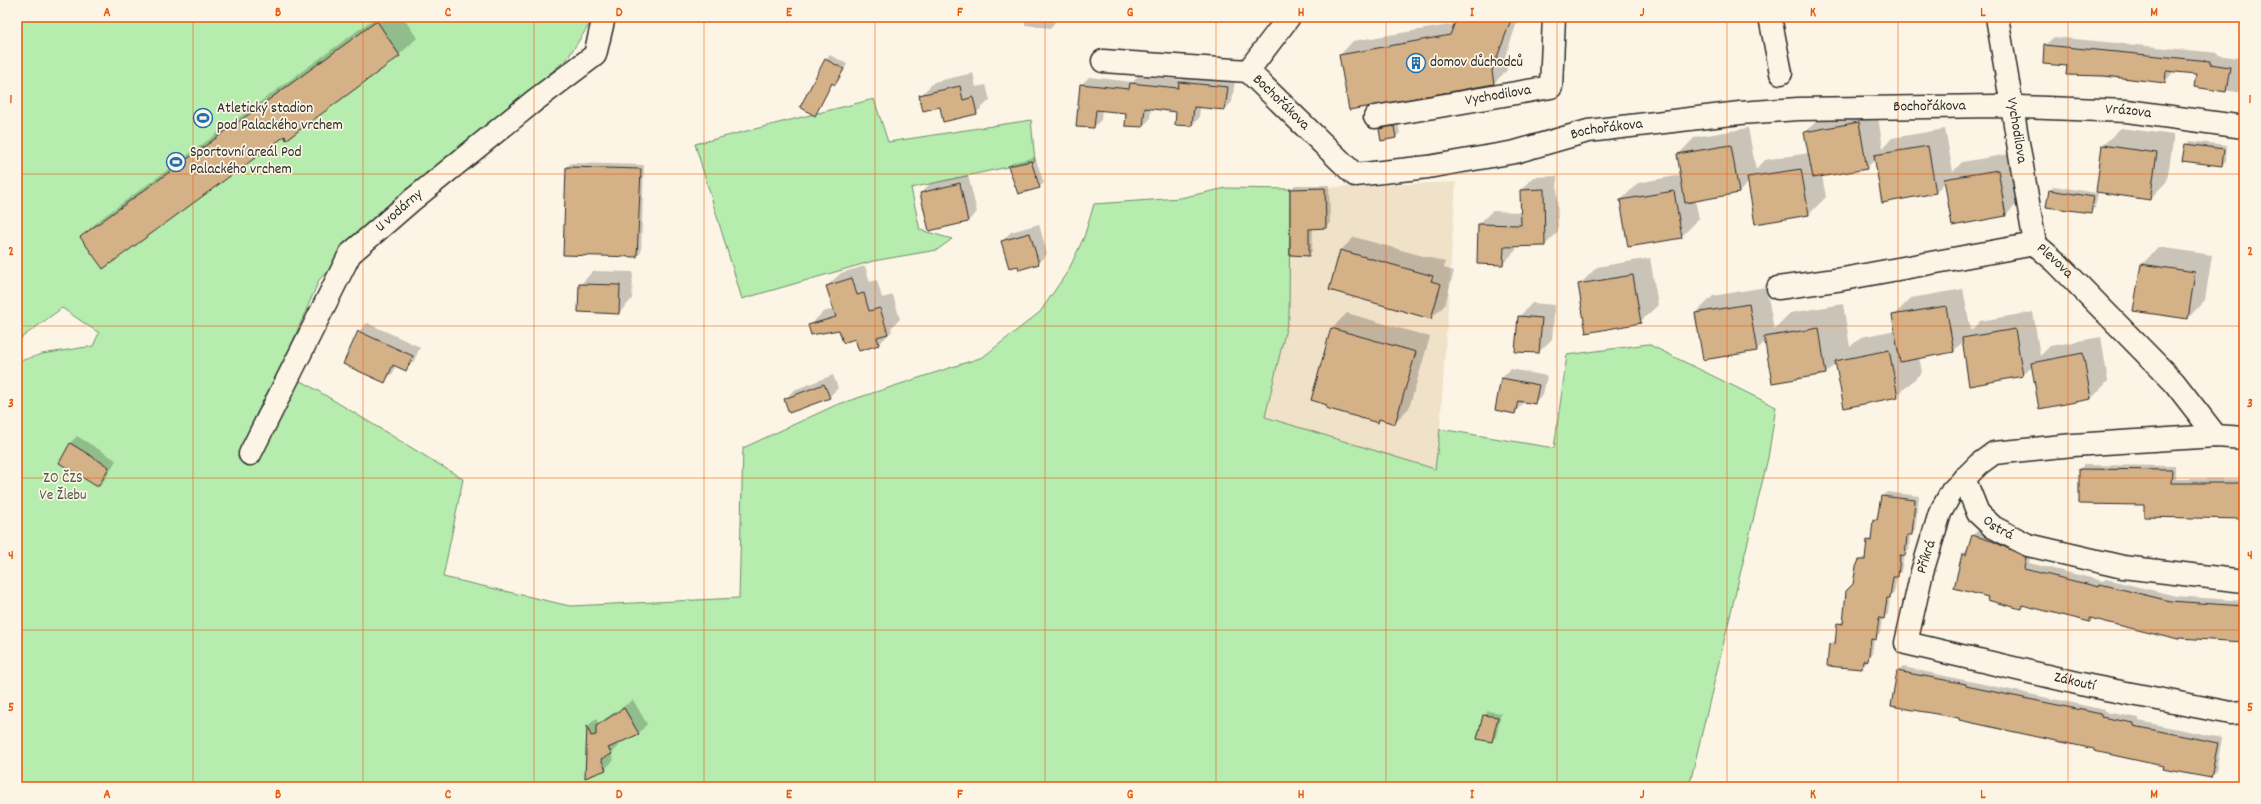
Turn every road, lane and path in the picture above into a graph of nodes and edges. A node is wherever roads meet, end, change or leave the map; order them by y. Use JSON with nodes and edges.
{"nodes":[{"id":1,"x":604,"y":17,"type":"edge"},
{"id":2,"x":1289,"y":17,"type":"edge"},
{"id":3,"x":1554,"y":17,"type":"edge"},
{"id":4,"x":1770,"y":17,"type":"edge"},
{"id":5,"x":1997,"y":17,"type":"edge"},
{"id":6,"x":1103,"y":61,"type":"dead end"},
{"id":7,"x":1248,"y":71,"type":"junction"},
{"id":8,"x":1781,"y":73,"type":"dead end"},
{"id":9,"x":2011,"y":106,"type":"junction"},
{"id":10,"x":1375,"y":117,"type":"dead end"},
{"id":11,"x":2244,"y":127,"type":"edge"},
{"id":12,"x":2035,"y":244,"type":"junction"},
{"id":13,"x":1778,"y":288,"type":"dead end"},
{"id":14,"x":2216,"y":436,"type":"junction"},
{"id":15,"x":2244,"y":438,"type":"edge"},
{"id":16,"x":250,"y":454,"type":"dead end"},
{"id":17,"x":1964,"y":478,"type":"junction"},
{"id":18,"x":2244,"y":581,"type":"edge"},
{"id":19,"x":1906,"y":643,"type":"joint"},
{"id":20,"x":2244,"y":712,"type":"edge"}],
"edges":[{"from":1,"to":16,"type":"street","name":"U vodárny"},
{"from":2,"to":7,"type":"street","name":"Bochořákova"},
{"from":3,"to":10,"type":"street","name":"Vychodilova"},
{"from":4,"to":8,"type":"street"},
{"from":5,"to":9,"type":"street","name":"Vychodilova"},
{"from":6,"to":7,"type":"street","name":"Bochořákova"},
{"from":7,"to":9,"type":"street","name":"Bochořákova"},
{"from":9,"to":11,"type":"street","name":"Vrázova"},
{"from":9,"to":12,"type":"street","name":"Vychodilova"},
{"from":12,"to":13,"type":"street","name":"Plevova"},
{"from":12,"to":14,"type":"street","name":"Plevova"},
{"from":14,"to":15,"type":"street"},
{"from":14,"to":17,"type":"street"},
{"from":17,"to":18,"type":"street","name":"Ostrá"},
{"from":17,"to":19,"type":"street","name":"Příkrá"},
{"from":19,"to":20,"type":"street","name":"Zákoutí"}]}
